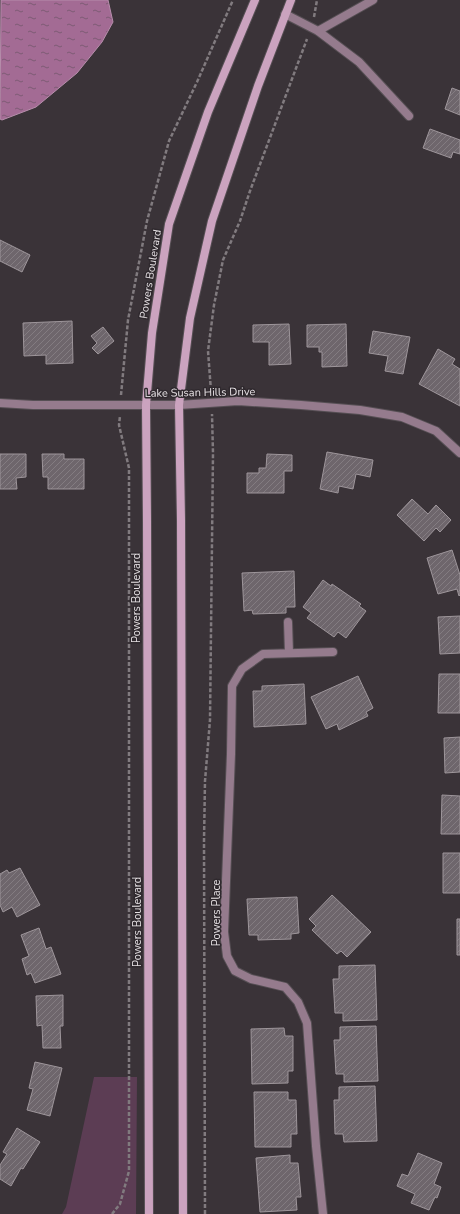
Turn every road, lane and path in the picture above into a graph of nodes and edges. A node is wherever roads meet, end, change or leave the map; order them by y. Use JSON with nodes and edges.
{"nodes":[{"id":1,"x":255,"y":0,"type":"edge"},
{"id":2,"x":291,"y":0,"type":"edge"},
{"id":3,"x":317,"y":0,"type":"edge"},
{"id":4,"x":373,"y":0,"type":"edge"},
{"id":5,"x":286,"y":14,"type":"junction"},
{"id":6,"x":315,"y":29,"type":"junction"},
{"id":7,"x":409,"y":116,"type":"dead end"},
{"id":8,"x":0,"y":403,"type":"edge"},
{"id":9,"x":212,"y":403,"type":"junction"},
{"id":10,"x":146,"y":405,"type":"junction"},
{"id":11,"x":179,"y":405,"type":"junction"},
{"id":12,"x":460,"y":453,"type":"edge"},
{"id":13,"x":288,"y":622,"type":"dead end"},
{"id":14,"x":333,"y":652,"type":"dead end"},
{"id":15,"x":289,"y":653,"type":"junction"},
{"id":16,"x":149,"y":1214,"type":"edge"},
{"id":17,"x":183,"y":1214,"type":"edge"},
{"id":18,"x":205,"y":1214,"type":"edge"},
{"id":19,"x":323,"y":1214,"type":"edge"}],
"edges":[{"from":1,"to":10,"type":"main road","name":"Powers Boulevard"},
{"from":2,"to":5,"type":"main road"},
{"from":3,"to":6,"type":"path"},
{"from":4,"to":6,"type":"street"},
{"from":5,"to":6,"type":"street"},
{"from":5,"to":11,"type":"main road"},
{"from":6,"to":7,"type":"street"},
{"from":6,"to":9,"type":"path"},
{"from":8,"to":10,"type":"street","name":"Lake Susan Hills Drive"},
{"from":9,"to":11,"type":"street","name":"Lake Susan Hills Drive"},
{"from":9,"to":12,"type":"street","name":"Lake Susan Hills Drive"},
{"from":9,"to":18,"type":"path"},
{"from":10,"to":11,"type":"street","name":"Lake Susan Hills Drive"},
{"from":10,"to":16,"type":"main road","name":"Powers Boulevard"},
{"from":11,"to":17,"type":"main road"},
{"from":13,"to":15,"type":"street"},
{"from":14,"to":15,"type":"street","name":"Powers Place"},
{"from":15,"to":19,"type":"street","name":"Powers Place"}]}
